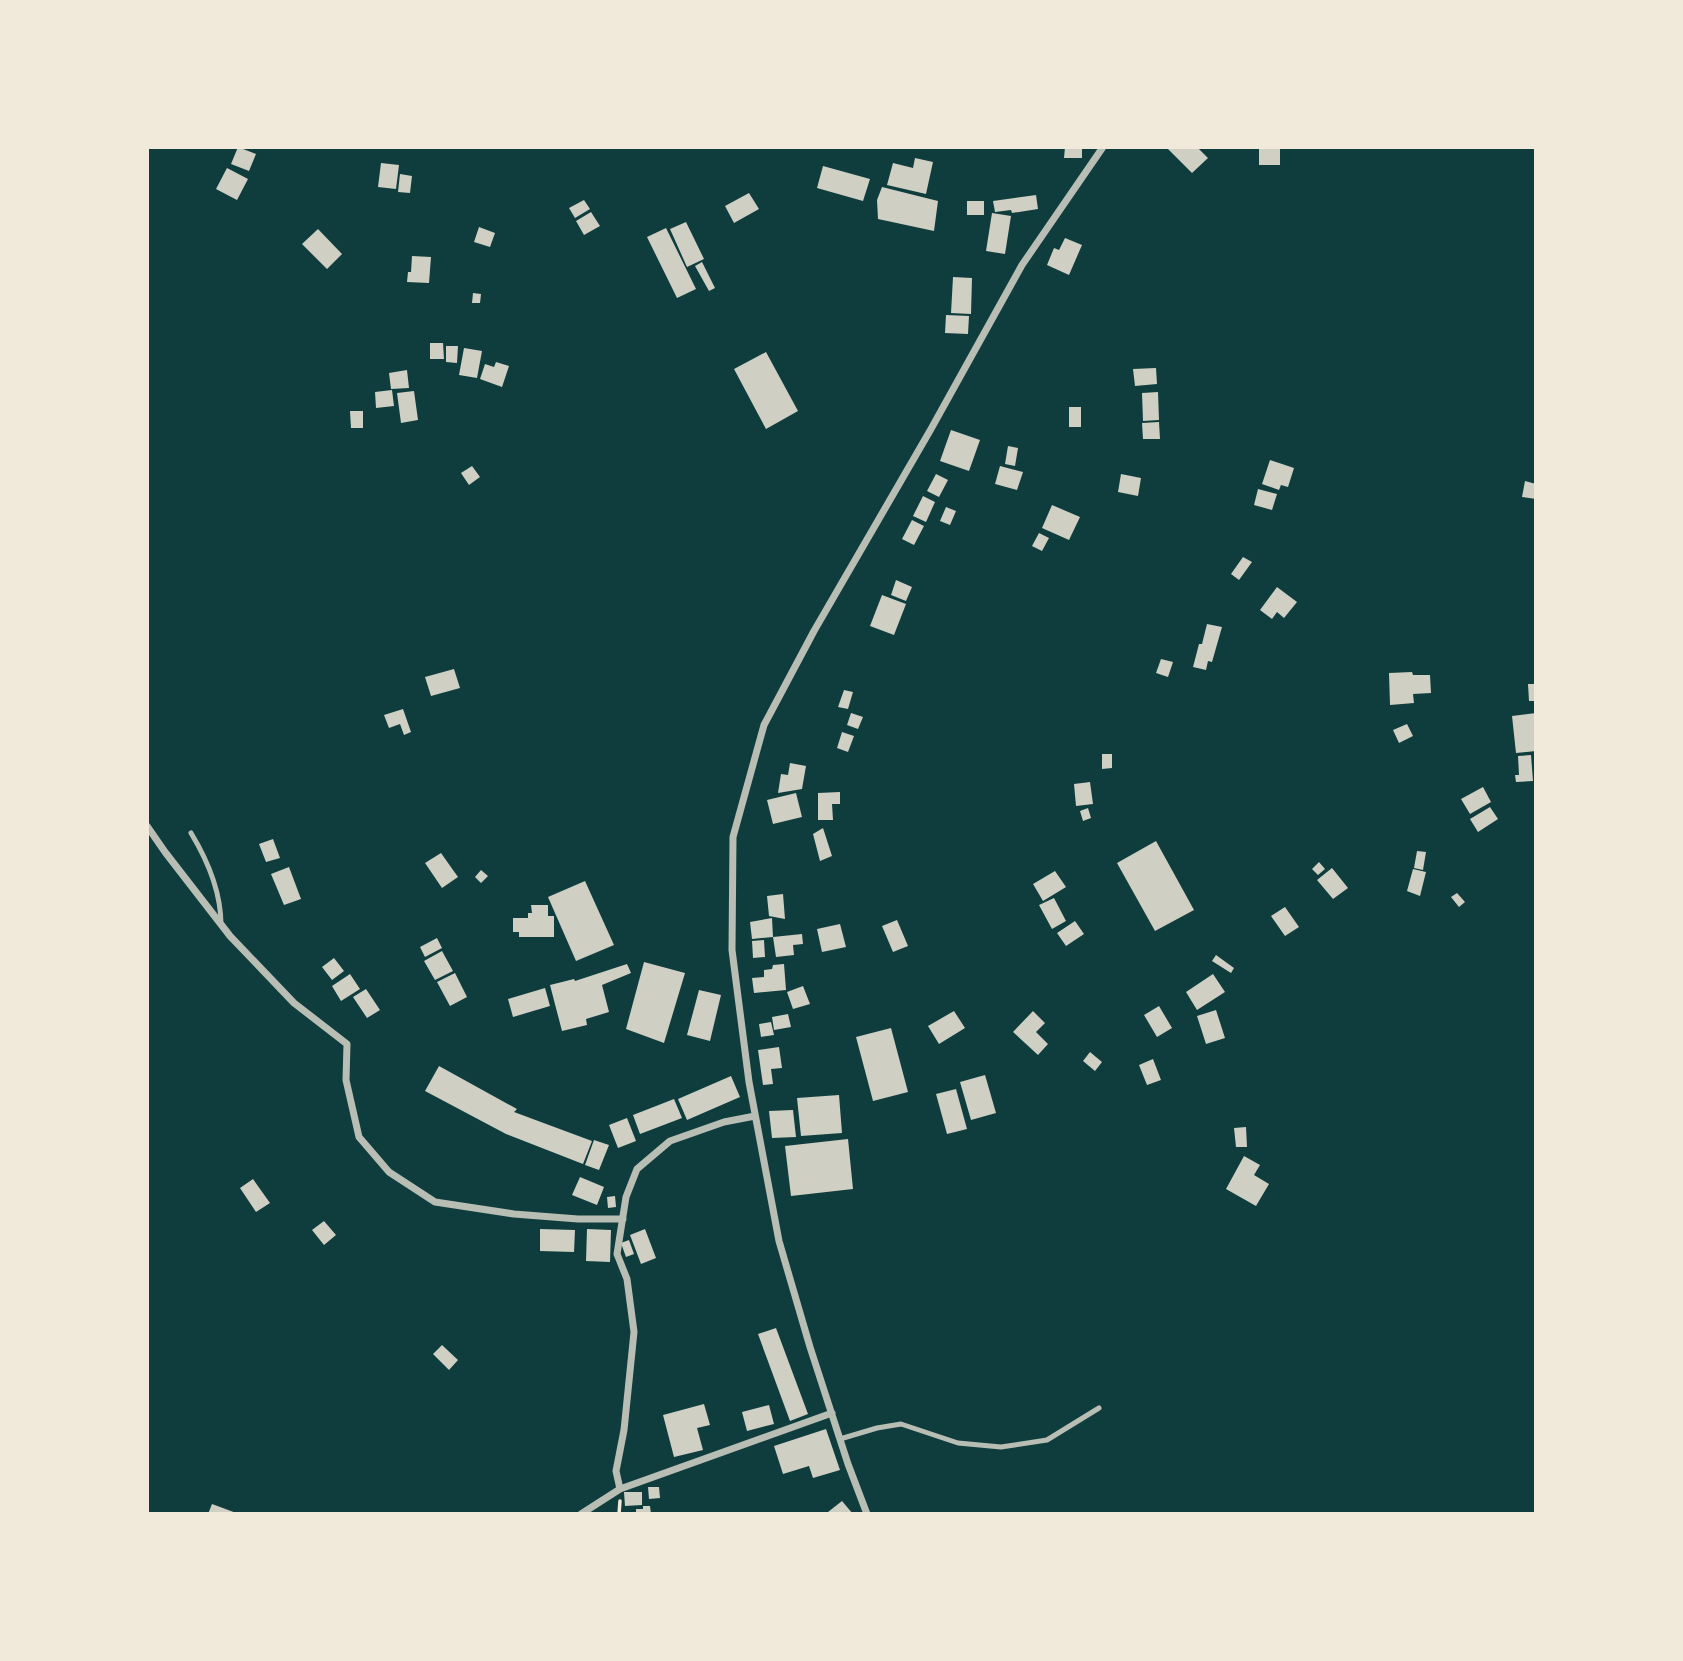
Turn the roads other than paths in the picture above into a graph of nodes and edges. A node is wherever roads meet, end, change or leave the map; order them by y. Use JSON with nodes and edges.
{"nodes":[{"id":1,"x":1103,"y":147,"type":"edge"},
{"id":2,"x":147,"y":826,"type":"edge"},
{"id":3,"x":191,"y":833,"type":"dead end"},
{"id":4,"x":221,"y":925,"type":"junction"},
{"id":5,"x":755,"y":1116,"type":"junction"},
{"id":6,"x":622,"y":1219,"type":"junction"},
{"id":7,"x":1099,"y":1408,"type":"dead end"},
{"id":8,"x":832,"y":1413,"type":"junction"},
{"id":9,"x":840,"y":1439,"type":"junction"},
{"id":10,"x":620,"y":1489,"type":"junction"},
{"id":11,"x":581,"y":1514,"type":"edge"},
{"id":12,"x":867,"y":1514,"type":"edge"}],
"edges":[{"from":1,"to":5,"type":"street"},
{"from":2,"to":4,"type":"street"},
{"from":3,"to":4,"type":"lane"},
{"from":4,"to":6,"type":"street"},
{"from":5,"to":6,"type":"street"},
{"from":5,"to":8,"type":"street"},
{"from":6,"to":10,"type":"street"},
{"from":7,"to":9,"type":"lane"},
{"from":8,"to":9,"type":"street"},
{"from":8,"to":10,"type":"street"},
{"from":9,"to":12,"type":"street"},
{"from":10,"to":11,"type":"street"}]}
